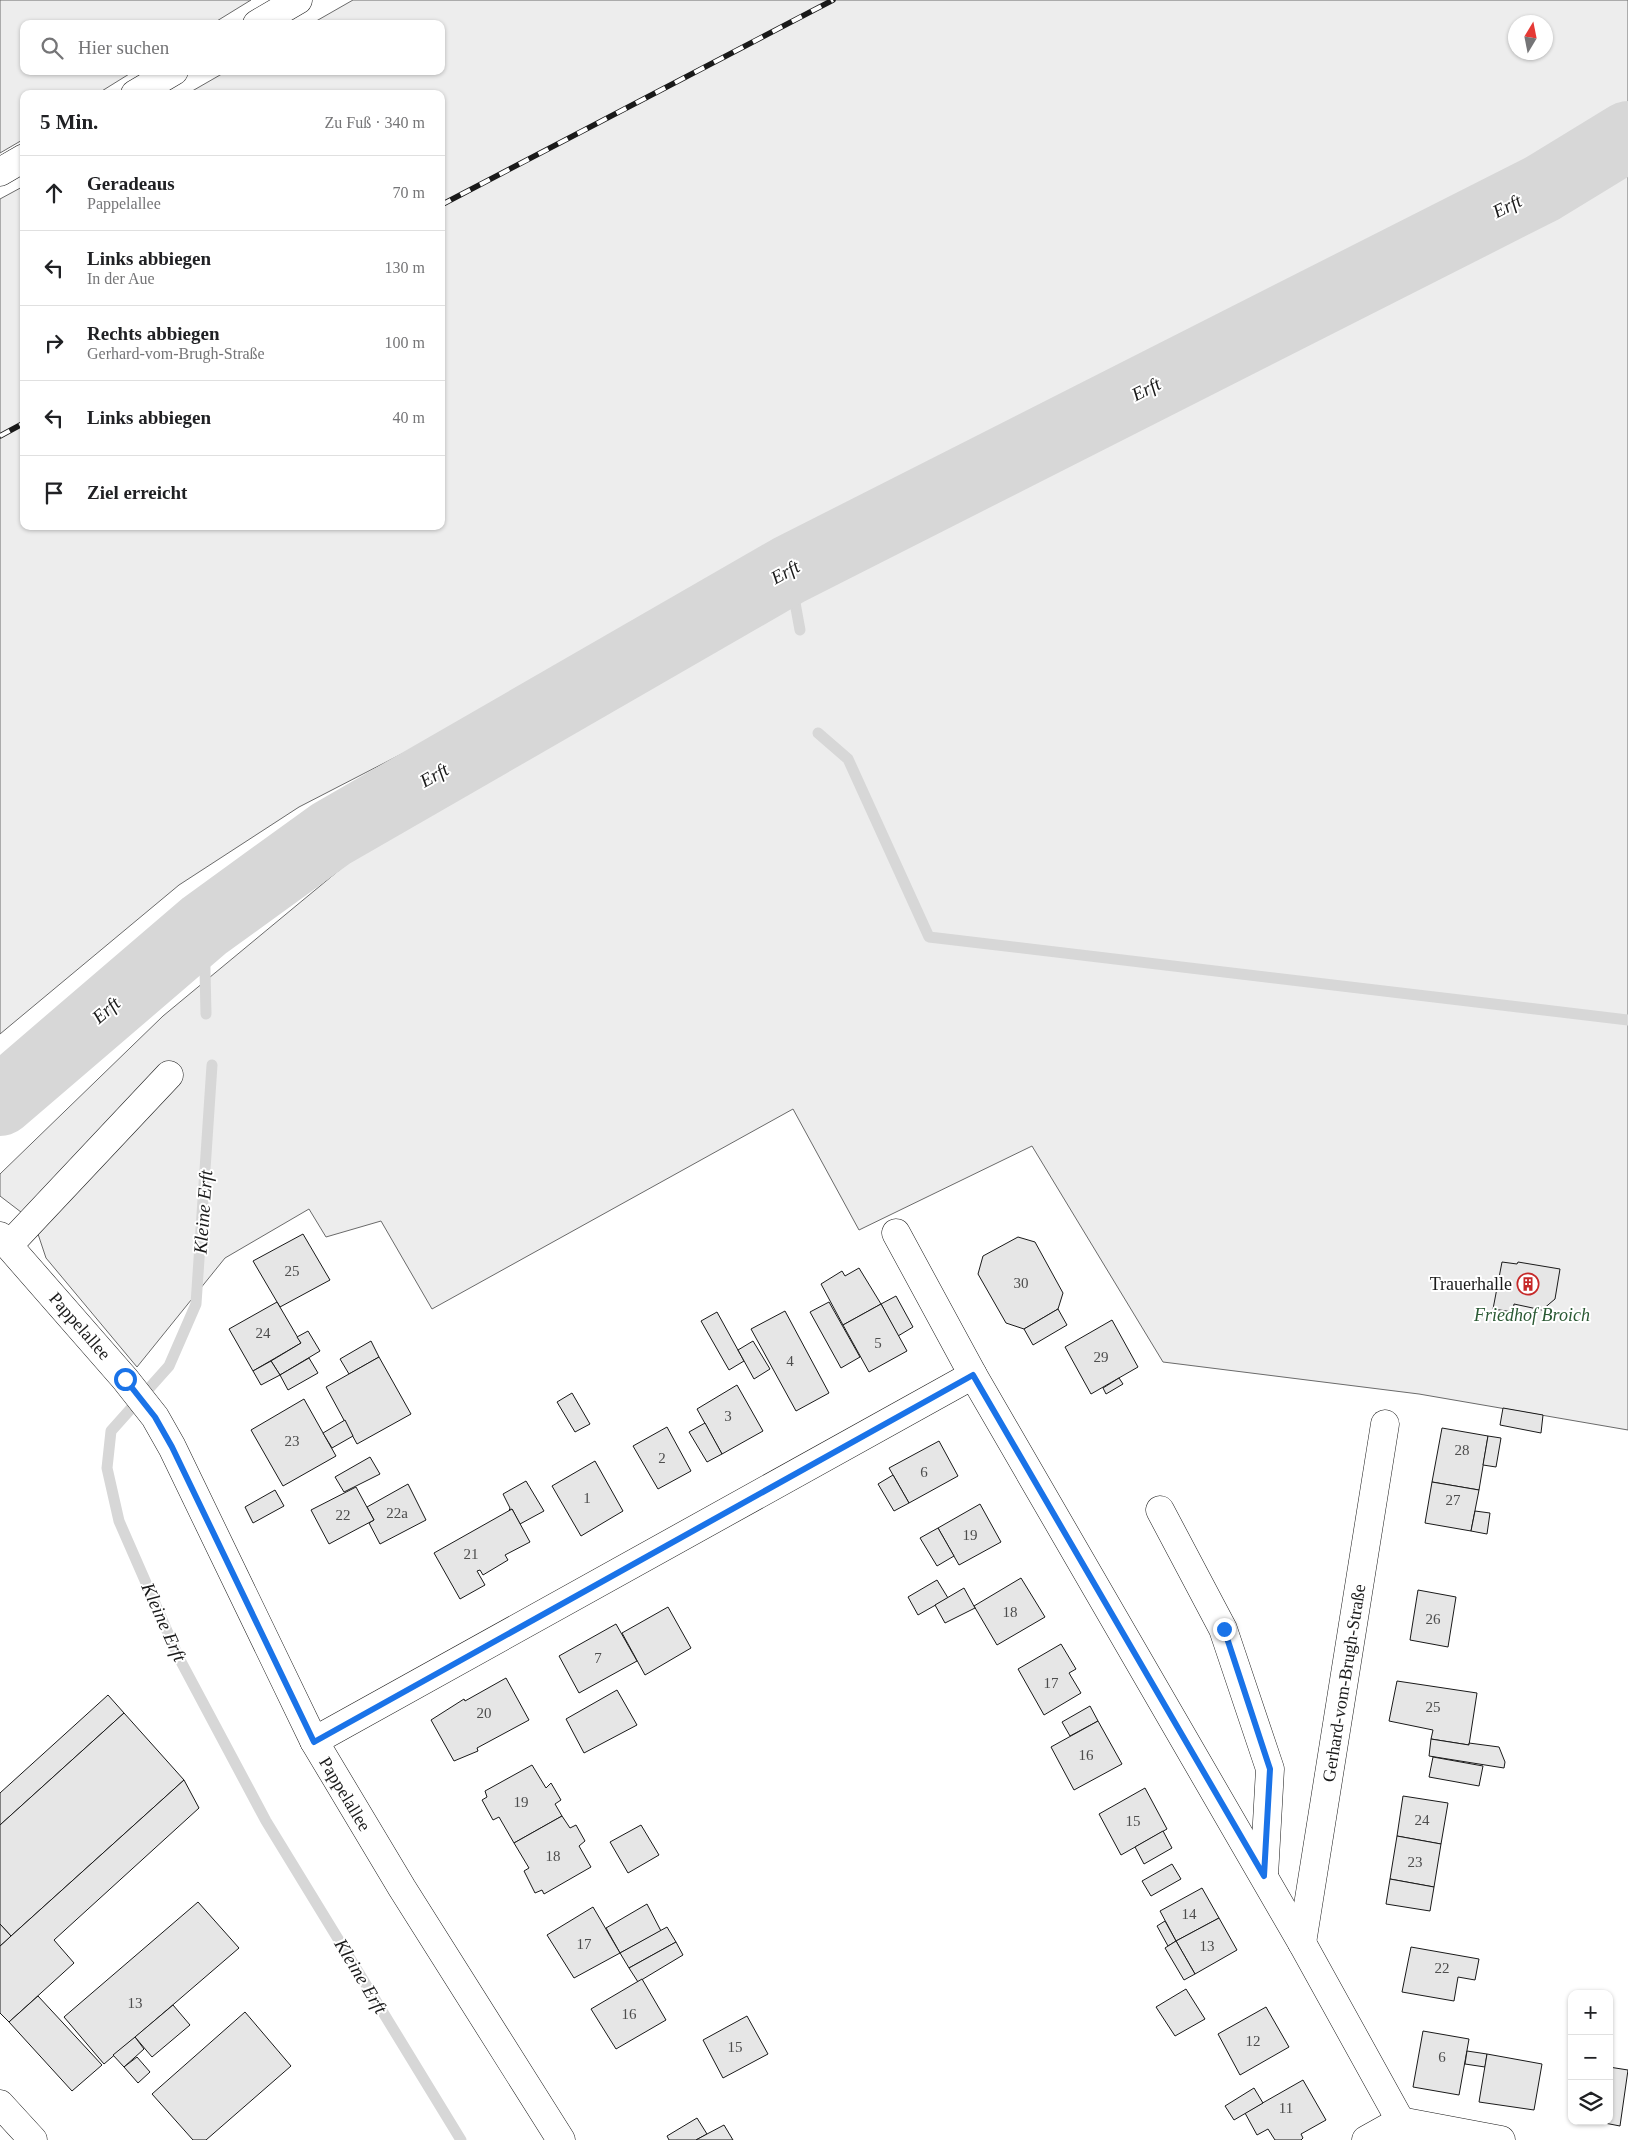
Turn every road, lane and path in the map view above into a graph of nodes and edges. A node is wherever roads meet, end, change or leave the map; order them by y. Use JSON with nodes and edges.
{"nodes":[{"id":1,"x":298,"y":0,"type":"edge"},
{"id":2,"x":264,"y":20,"type":"edge"},
{"id":3,"x":167,"y":75,"type":"edge"},
{"id":4,"x":142,"y":90,"type":"edge"},
{"id":5,"x":20,"y":160,"type":"edge"},
{"id":6,"x":0,"y":172,"type":"edge"},
{"id":7,"x":169,"y":1075,"type":"dead end"},
{"id":8,"x":896,"y":1233,"type":"dead end"},
{"id":9,"x":4,"y":1240,"type":"edge"},
{"id":10,"x":973,"y":1375,"type":"junction"},
{"id":11,"x":1385,"y":1424,"type":"dead end"},
{"id":12,"x":1160,"y":1510,"type":"dead end"},
{"id":13,"x":314,"y":1742,"type":"junction"},
{"id":14,"x":1264,"y":1876,"type":"junction"},
{"id":15,"x":1302,"y":1943,"type":"junction"},
{"id":16,"x":0,"y":2104,"type":"edge"},
{"id":17,"x":1406,"y":2130,"type":"edge"},
{"id":18,"x":32,"y":2140,"type":"edge"},
{"id":19,"x":561,"y":2140,"type":"edge"},
{"id":20,"x":1366,"y":2140,"type":"edge"},
{"id":21,"x":1501,"y":2140,"type":"edge"}],
"edges":[{"from":1,"to":2,"type":"street"},
{"from":3,"to":4,"type":"street"},
{"from":5,"to":6,"type":"street"},
{"from":7,"to":9,"type":"street"},
{"from":8,"to":10,"type":"street"},
{"from":9,"to":13,"type":"street","name":"Pappelallee"},
{"from":10,"to":13,"type":"street"},
{"from":10,"to":14,"type":"street"},
{"from":11,"to":15,"type":"street","name":"Gerhard-vom-Brugh-Straße"},
{"from":12,"to":14,"type":"street"},
{"from":13,"to":19,"type":"street","name":"Pappelallee"},
{"from":14,"to":15,"type":"street"},
{"from":15,"to":17,"type":"street"},
{"from":16,"to":18,"type":"street"},
{"from":17,"to":20,"type":"street"},
{"from":17,"to":21,"type":"street"}]}
